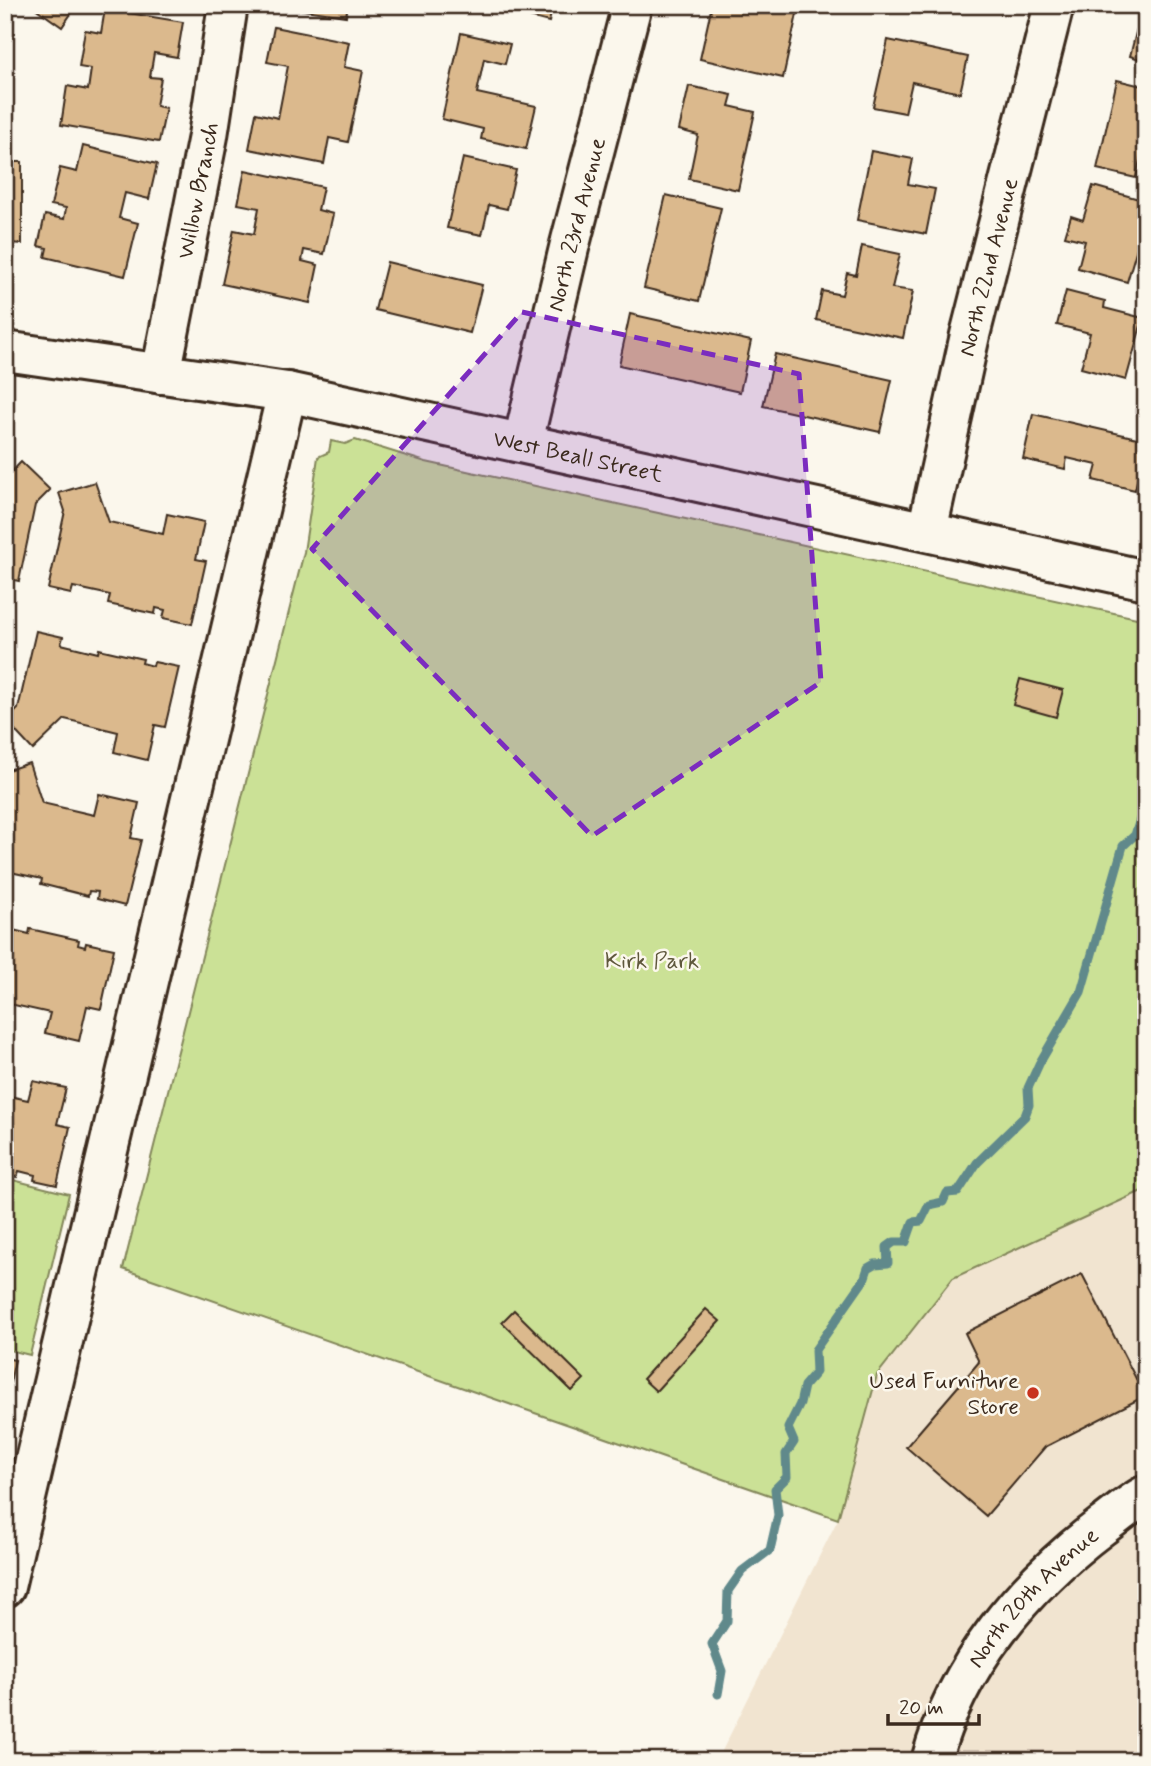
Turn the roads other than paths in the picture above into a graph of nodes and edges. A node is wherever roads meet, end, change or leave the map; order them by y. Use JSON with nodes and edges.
{"nodes":[{"id":1,"x":229,"y":5,"type":"edge"},
{"id":2,"x":632,"y":5,"type":"edge"},
{"id":3,"x":1054,"y":5,"type":"edge"},
{"id":4,"x":5,"y":351,"type":"edge"},
{"id":5,"x":161,"y":374,"type":"junction"},
{"id":6,"x":287,"y":392,"type":"junction"},
{"id":7,"x":523,"y":442,"type":"junction"},
{"id":8,"x":927,"y":531,"type":"junction"},
{"id":9,"x":1146,"y":580,"type":"edge"},
{"id":10,"x":1146,"y":1495,"type":"edge"},
{"id":11,"x":5,"y":1587,"type":"edge"},
{"id":12,"x":931,"y":1761,"type":"edge"}],
"edges":[{"from":1,"to":5,"type":"street","name":"Willow Branch"},
{"from":2,"to":7,"type":"street","name":"North 23rd Avenue"},
{"from":3,"to":8,"type":"street","name":"North 22nd Avenue"},
{"from":4,"to":5,"type":"street","name":"West Beall Street"},
{"from":5,"to":6,"type":"street","name":"West Beall Street"},
{"from":6,"to":7,"type":"street","name":"West Beall Street"},
{"from":6,"to":11,"type":"street"},
{"from":7,"to":8,"type":"street","name":"West Beall Street"},
{"from":8,"to":9,"type":"street","name":"West Beall Street"},
{"from":10,"to":12,"type":"street","name":"North 20th Avenue"}]}
